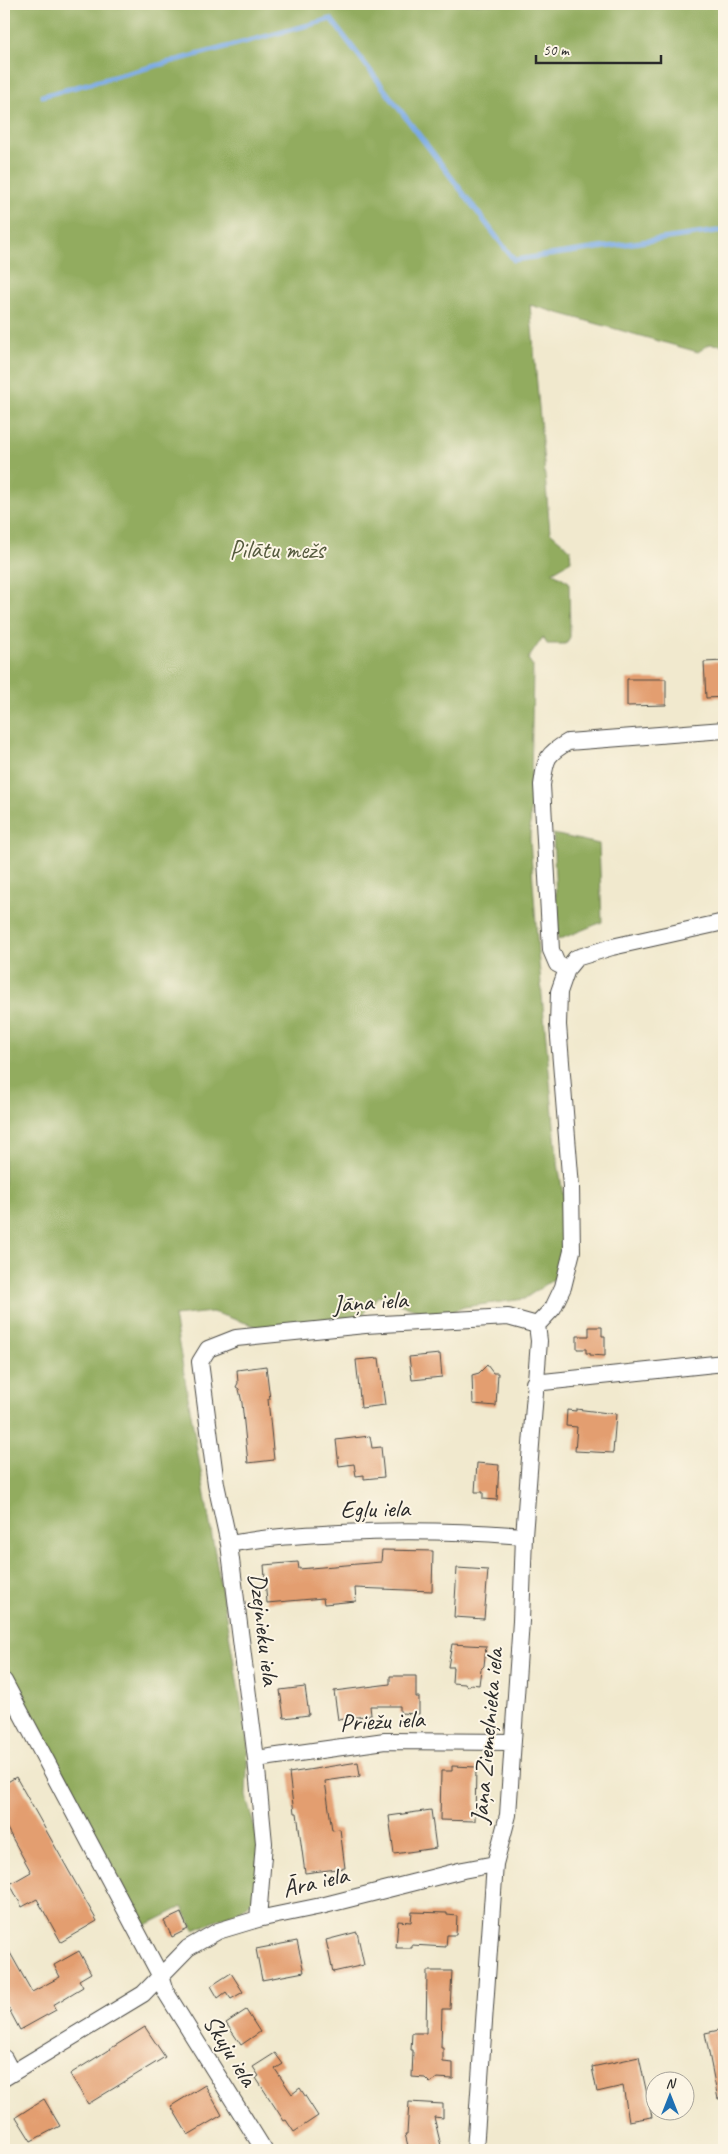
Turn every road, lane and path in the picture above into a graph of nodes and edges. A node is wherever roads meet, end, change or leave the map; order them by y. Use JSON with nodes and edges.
{"nodes":[{"id":1,"x":724,"y":730,"type":"edge"},
{"id":2,"x":724,"y":922,"type":"edge"},
{"id":3,"x":567,"y":969,"type":"junction"},
{"id":4,"x":536,"y":1325,"type":"junction"},
{"id":5,"x":208,"y":1349,"type":"joint"},
{"id":6,"x":724,"y":1363,"type":"edge"},
{"id":7,"x":534,"y":1383,"type":"junction"},
{"id":8,"x":524,"y":1536,"type":"junction"},
{"id":9,"x":229,"y":1544,"type":"junction"},
{"id":10,"x":4,"y":1681,"type":"edge"},
{"id":11,"x":513,"y":1742,"type":"junction"},
{"id":12,"x":256,"y":1759,"type":"junction"},
{"id":13,"x":495,"y":1864,"type":"junction"},
{"id":14,"x":258,"y":1919,"type":"junction"},
{"id":15,"x":160,"y":1975,"type":"junction"},
{"id":16,"x":4,"y":2058,"type":"edge"},
{"id":17,"x":8,"y":2076,"type":"edge"},
{"id":18,"x":264,"y":2150,"type":"edge"},
{"id":19,"x":475,"y":2150,"type":"edge"}],
"edges":[{"from":1,"to":3,"type":"street"},
{"from":2,"to":3,"type":"street"},
{"from":3,"to":4,"type":"street"},
{"from":4,"to":5,"type":"street","name":"Jāņa iela"},
{"from":4,"to":7,"type":"street","name":"Jāņa Ziemeļnieka iela"},
{"from":5,"to":9,"type":"street","name":"Dzejnieku iela"},
{"from":6,"to":7,"type":"street"},
{"from":7,"to":8,"type":"street","name":"Jāņa Ziemeļnieka iela"},
{"from":8,"to":9,"type":"street","name":"Egļu iela"},
{"from":8,"to":11,"type":"street","name":"Jāņa Ziemeļnieka iela"},
{"from":9,"to":12,"type":"street","name":"Dzejnieku iela"},
{"from":10,"to":15,"type":"street"},
{"from":11,"to":12,"type":"street","name":"Priežu iela"},
{"from":11,"to":13,"type":"street","name":"Jāņa Ziemeļnieka iela"},
{"from":12,"to":14,"type":"street","name":"Dzejnieku iela"},
{"from":13,"to":14,"type":"street","name":"Āra iela"},
{"from":13,"to":19,"type":"street","name":"Jāņa Ziemeļnieka iela"},
{"from":14,"to":15,"type":"street","name":"Āra iela"},
{"from":15,"to":17,"type":"street","name":"Āra iela"},
{"from":15,"to":18,"type":"street","name":"Skuju iela"},
{"from":16,"to":17,"type":"street"}]}
